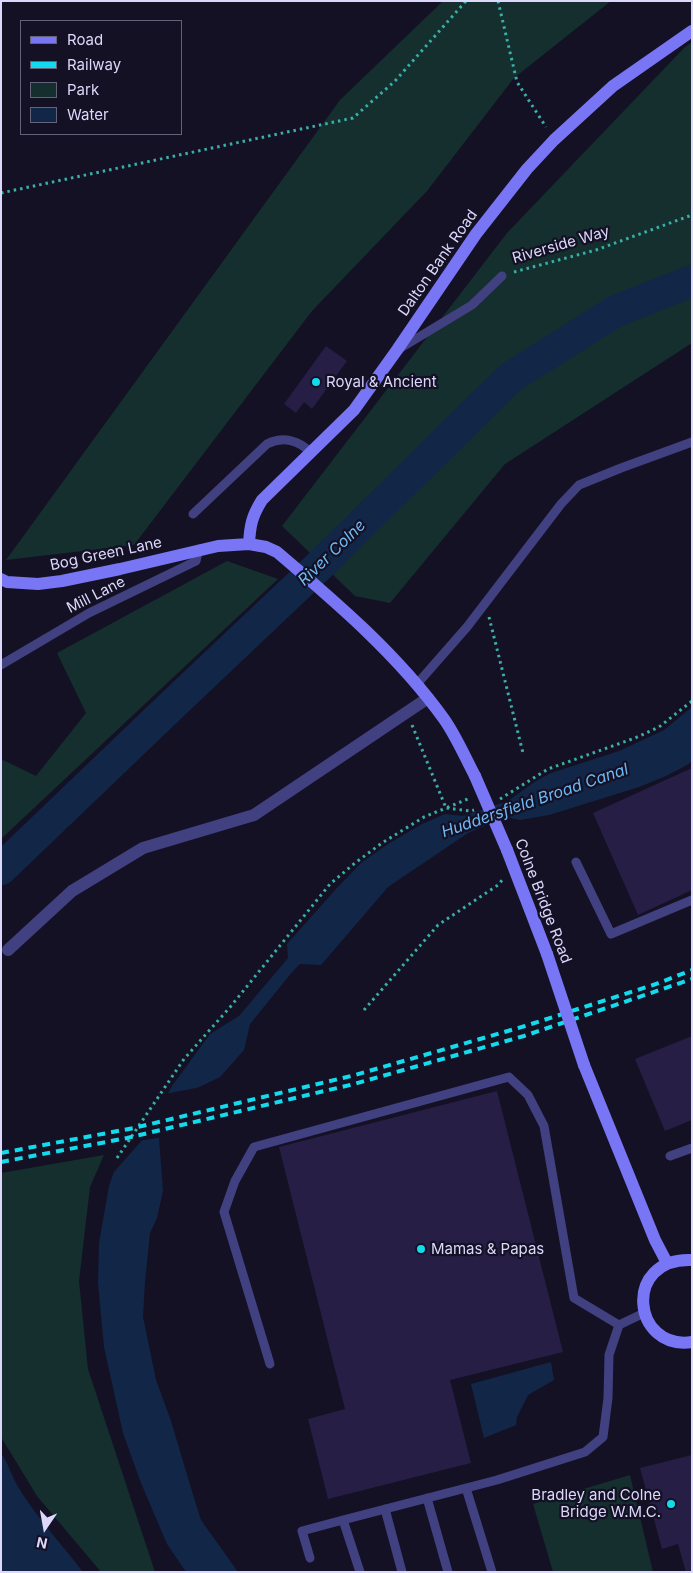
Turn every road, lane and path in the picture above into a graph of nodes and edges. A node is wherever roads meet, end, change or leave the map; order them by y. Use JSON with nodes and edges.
{"nodes":[{"id":1,"x":466,"y":1,"type":"edge"},
{"id":2,"x":498,"y":1,"type":"edge"},
{"id":3,"x":692,"y":31,"type":"edge"},
{"id":4,"x":554,"y":140,"type":"junction"},
{"id":5,"x":1,"y":193,"type":"edge"},
{"id":6,"x":692,"y":215,"type":"edge"},
{"id":7,"x":502,"y":276,"type":"joint"},
{"id":8,"x":397,"y":350,"type":"junction"},
{"id":9,"x":692,"y":442,"type":"edge"},
{"id":10,"x":311,"y":452,"type":"junction"},
{"id":11,"x":193,"y":514,"type":"dead end"},
{"id":12,"x":249,"y":544,"type":"junction"},
{"id":13,"x":218,"y":546,"type":"joint"},
{"id":14,"x":199,"y":549,"type":"junction"},
{"id":15,"x":1,"y":579,"type":"edge"},
{"id":16,"x":486,"y":602,"type":"junction"},
{"id":17,"x":1,"y":665,"type":"edge"},
{"id":18,"x":417,"y":684,"type":"junction"},
{"id":19,"x":428,"y":698,"type":"junction"},
{"id":20,"x":692,"y":701,"type":"edge"},
{"id":21,"x":407,"y":712,"type":"junction"},
{"id":22,"x":523,"y":753,"type":"dead end"},
{"id":23,"x":468,"y":799,"type":"dead end"},
{"id":24,"x":497,"y":800,"type":"dead end"},
{"id":25,"x":480,"y":807,"type":"dead end"},
{"id":26,"x":446,"y":808,"type":"junction"},
{"id":27,"x":576,"y":862,"type":"dead end"},
{"id":28,"x":514,"y":868,"type":"junction"},
{"id":29,"x":692,"y":900,"type":"edge"},
{"id":30,"x":8,"y":950,"type":"dead end"},
{"id":31,"x":364,"y":1010,"type":"dead end"},
{"id":32,"x":692,"y":1148,"type":"edge"},
{"id":33,"x":670,"y":1156,"type":"dead end"},
{"id":34,"x":117,"y":1158,"type":"dead end"},
{"id":35,"x":692,"y":1260,"type":"edge"},
{"id":36,"x":667,"y":1263,"type":"junction"},
{"id":37,"x":644,"y":1313,"type":"junction"},
{"id":38,"x":619,"y":1325,"type":"junction"},
{"id":39,"x":692,"y":1342,"type":"edge"},
{"id":40,"x":270,"y":1364,"type":"dead end"},
{"id":41,"x":466,"y":1488,"type":"junction"},
{"id":42,"x":426,"y":1498,"type":"junction"},
{"id":43,"x":386,"y":1509,"type":"junction"},
{"id":44,"x":343,"y":1520,"type":"junction"},
{"id":45,"x":310,"y":1558,"type":"dead end"},
{"id":46,"x":360,"y":1572,"type":"edge"},
{"id":47,"x":402,"y":1572,"type":"edge"},
{"id":48,"x":448,"y":1572,"type":"edge"},
{"id":49,"x":492,"y":1572,"type":"edge"}],
"edges":[{"from":1,"to":5,"type":"path"},
{"from":2,"to":4,"type":"path"},
{"from":3,"to":4,"type":"main road","name":"Dalton Bank Road"},
{"from":4,"to":8,"type":"main road","name":"Dalton Bank Road"},
{"from":6,"to":7,"type":"path","name":"Riverside Way"},
{"from":7,"to":8,"type":"lane","name":"Riverside Way"},
{"from":8,"to":10,"type":"main road","name":"Dalton Bank Road"},
{"from":9,"to":16,"type":"lane"},
{"from":10,"to":11,"type":"lane"},
{"from":10,"to":12,"type":"main road","name":"Dalton Bank Road"},
{"from":12,"to":13,"type":"main road","name":"Colne Bridge Road"},
{"from":12,"to":18,"type":"main road","name":"Colne Bridge Road"},
{"from":13,"to":14,"type":"main road","name":"Bog Green Lane"},
{"from":14,"to":15,"type":"main road","name":"Bog Green Lane"},
{"from":14,"to":17,"type":"lane","name":"Mill Lane"},
{"from":16,"to":18,"type":"lane"},
{"from":16,"to":22,"type":"path"},
{"from":18,"to":19,"type":"main road","name":"Colne Bridge Road"},
{"from":19,"to":21,"type":"street"},
{"from":19,"to":28,"type":"main road","name":"Colne Bridge Road","bridge":true},
{"from":20,"to":24,"type":"path"},
{"from":21,"to":26,"type":"path"},
{"from":21,"to":30,"type":"street"},
{"from":23,"to":26,"type":"path"},
{"from":25,"to":26,"type":"path"},
{"from":26,"to":34,"type":"path"},
{"from":27,"to":29,"type":"lane"},
{"from":28,"to":31,"type":"path"},
{"from":28,"to":36,"type":"main road","name":"Colne Bridge Road","bridge":true},
{"from":32,"to":33,"type":"lane"},
{"from":35,"to":36,"type":"main road"},
{"from":36,"to":37,"type":"main road"},
{"from":37,"to":38,"type":"lane"},
{"from":37,"to":39,"type":"main road"},
{"from":38,"to":40,"type":"lane"},
{"from":38,"to":41,"type":"lane"},
{"from":41,"to":42,"type":"lane"},
{"from":41,"to":49,"type":"lane"},
{"from":42,"to":43,"type":"lane"},
{"from":42,"to":48,"type":"lane"},
{"from":43,"to":44,"type":"lane"},
{"from":43,"to":47,"type":"lane"},
{"from":44,"to":45,"type":"lane"},
{"from":44,"to":46,"type":"lane"}]}
